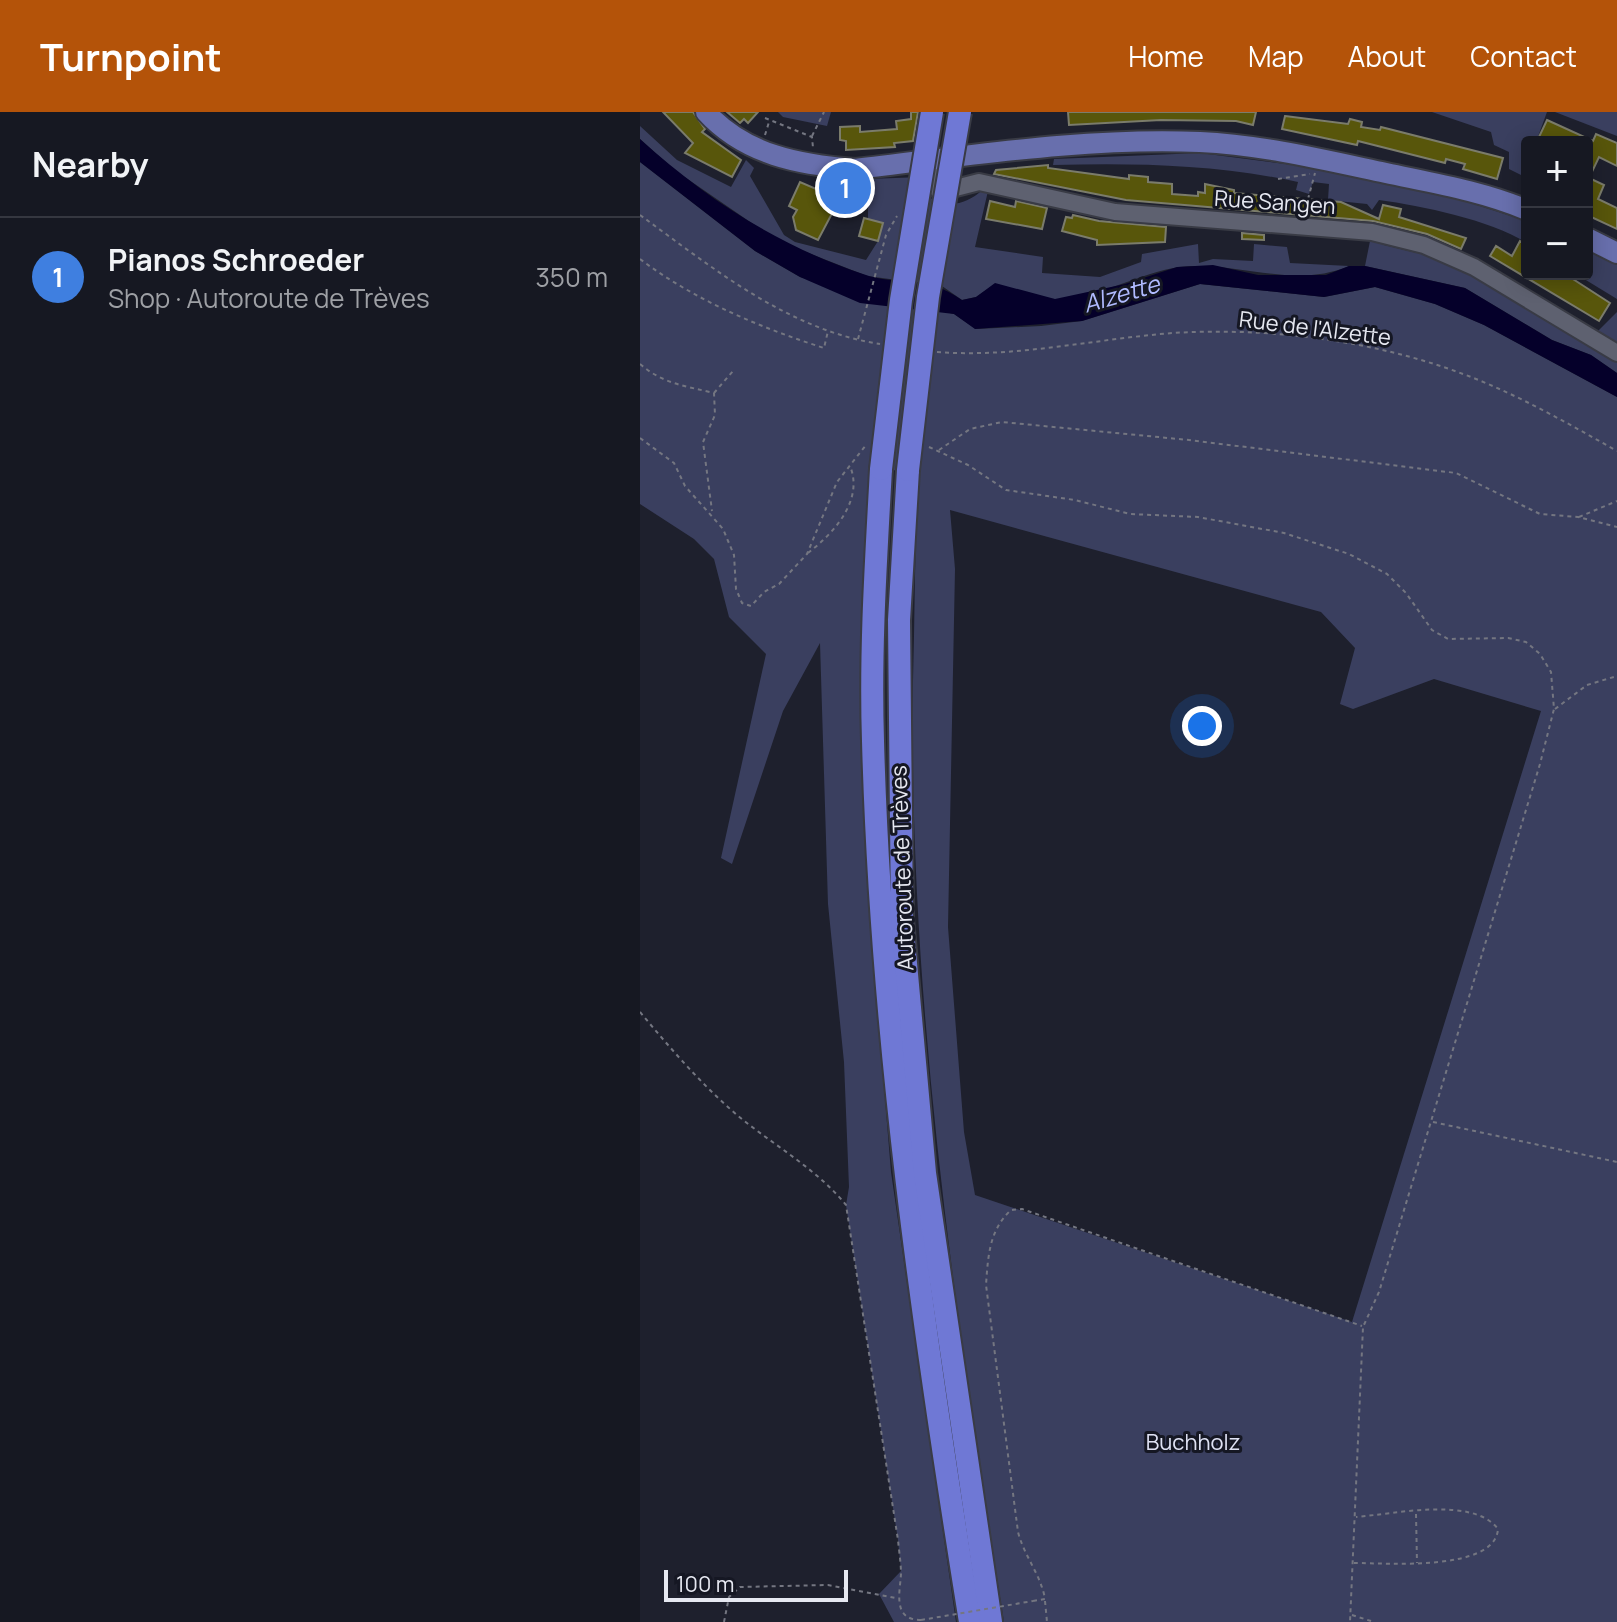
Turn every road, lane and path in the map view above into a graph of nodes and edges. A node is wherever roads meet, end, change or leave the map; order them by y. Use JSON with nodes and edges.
{"nodes":[{"id":1,"x":706,"y":112,"type":"edge"},
{"id":2,"x":824,"y":112,"type":"edge"},
{"id":3,"x":932,"y":112,"type":"edge"},
{"id":4,"x":960,"y":112,"type":"edge"},
{"id":5,"x":765,"y":118,"type":"dead end"},
{"id":6,"x":770,"y":121,"type":"junction"},
{"id":7,"x":812,"y":137,"type":"junction"},
{"id":8,"x":764,"y":138,"type":"dead end"},
{"id":9,"x":812,"y":152,"type":"dead end"},
{"id":10,"x":933,"y":160,"type":"junction"},
{"id":11,"x":1278,"y":179,"type":"dead end"},
{"id":12,"x":1308,"y":199,"type":"dead end"},
{"id":13,"x":1521,"y":208,"type":"edge"},
{"id":14,"x":640,"y":215,"type":"edge"},
{"id":15,"x":886,"y":235,"type":"dead end"},
{"id":16,"x":1593,"y":241,"type":"edge"},
{"id":17,"x":1617,"y":253,"type":"edge"},
{"id":18,"x":640,"y":259,"type":"edge"},
{"id":19,"x":828,"y":331,"type":"junction"},
{"id":20,"x":857,"y":340,"type":"junction"},
{"id":21,"x":884,"y":344,"type":"dead end"},
{"id":22,"x":924,"y":350,"type":"dead end"},
{"id":23,"x":1617,"y":353,"type":"edge"},
{"id":24,"x":640,"y":364,"type":"edge"},
{"id":25,"x":733,"y":371,"type":"dead end"},
{"id":26,"x":714,"y":393,"type":"junction"},
{"id":27,"x":640,"y":438,"type":"edge"},
{"id":28,"x":874,"y":438,"type":"dead end"},
{"id":29,"x":1617,"y":451,"type":"edge"},
{"id":30,"x":850,"y":465,"type":"junction"},
{"id":31,"x":1617,"y":501,"type":"edge"},
{"id":32,"x":712,"y":513,"type":"junction"},
{"id":33,"x":1578,"y":517,"type":"junction"},
{"id":34,"x":1617,"y":527,"type":"edge"},
{"id":35,"x":807,"y":554,"type":"junction"},
{"id":36,"x":1617,"y":676,"type":"edge"},
{"id":37,"x":1554,"y":709,"type":"junction"},
{"id":38,"x":640,"y":1012,"type":"edge"},
{"id":39,"x":1432,"y":1121,"type":"junction"},
{"id":40,"x":1617,"y":1162,"type":"edge"},
{"id":41,"x":1363,"y":1327,"type":"junction"},
{"id":42,"x":1416,"y":1513,"type":"junction"},
{"id":43,"x":1354,"y":1517,"type":"junction"},
{"id":44,"x":1353,"y":1563,"type":"junction"},
{"id":45,"x":1417,"y":1563,"type":"junction"},
{"id":46,"x":896,"y":1598,"type":"junction"},
{"id":47,"x":1045,"y":1599,"type":"junction"},
{"id":48,"x":1350,"y":1615,"type":"junction"},
{"id":49,"x":724,"y":1622,"type":"edge"},
{"id":50,"x":970,"y":1622,"type":"edge"},
{"id":51,"x":991,"y":1622,"type":"edge"},
{"id":52,"x":1047,"y":1622,"type":"edge"},
{"id":53,"x":1350,"y":1622,"type":"edge"},
{"id":54,"x":1374,"y":1622,"type":"edge"}],
"edges":[{"from":1,"to":10,"type":"main road"},
{"from":2,"to":7,"type":"path"},
{"from":3,"to":10,"type":"street"},
{"from":3,"to":50,"type":"highway","name":"Autoroute de Trèves","bridge":true},
{"from":4,"to":51,"type":"highway","name":"Autoroute de Trèves","bridge":true},
{"from":5,"to":6,"type":"path"},
{"from":6,"to":7,"type":"path"},
{"from":6,"to":8,"type":"path"},
{"from":7,"to":9,"type":"path"},
{"from":10,"to":13,"type":"main road"},
{"from":10,"to":23,"type":"street","name":"Rue Sangen"},
{"from":11,"to":12,"type":"path"},
{"from":14,"to":19,"type":"path"},
{"from":15,"to":20,"type":"path"},
{"from":16,"to":17,"type":"main road"},
{"from":18,"to":19,"type":"path"},
{"from":19,"to":20,"type":"path"},
{"from":20,"to":21,"type":"path"},
{"from":22,"to":29,"type":"path","name":"Rue de l'Alzette"},
{"from":24,"to":26,"type":"path"},
{"from":25,"to":26,"type":"path"},
{"from":26,"to":32,"type":"path"},
{"from":27,"to":32,"type":"path"},
{"from":28,"to":30,"type":"path"},
{"from":30,"to":35,"type":"path"},
{"from":30,"to":35,"type":"path"},
{"from":31,"to":33,"type":"path"},
{"from":32,"to":35,"type":"path"},
{"from":33,"to":34,"type":"path"},
{"from":33,"to":37,"type":"path"},
{"from":36,"to":37,"type":"path"},
{"from":37,"to":39,"type":"path"},
{"from":38,"to":46,"type":"path"},
{"from":39,"to":40,"type":"path"},
{"from":39,"to":41,"type":"path"},
{"from":41,"to":43,"type":"path"},
{"from":41,"to":47,"type":"path"},
{"from":42,"to":43,"type":"path"},
{"from":42,"to":45,"type":"path"},
{"from":42,"to":45,"type":"path"},
{"from":43,"to":44,"type":"path"},
{"from":44,"to":45,"type":"path"},
{"from":44,"to":48,"type":"path"},
{"from":46,"to":47,"type":"path","bridge":true},
{"from":46,"to":49,"type":"path"},
{"from":47,"to":52,"type":"path"},
{"from":48,"to":53,"type":"path"},
{"from":48,"to":54,"type":"path"}]}
